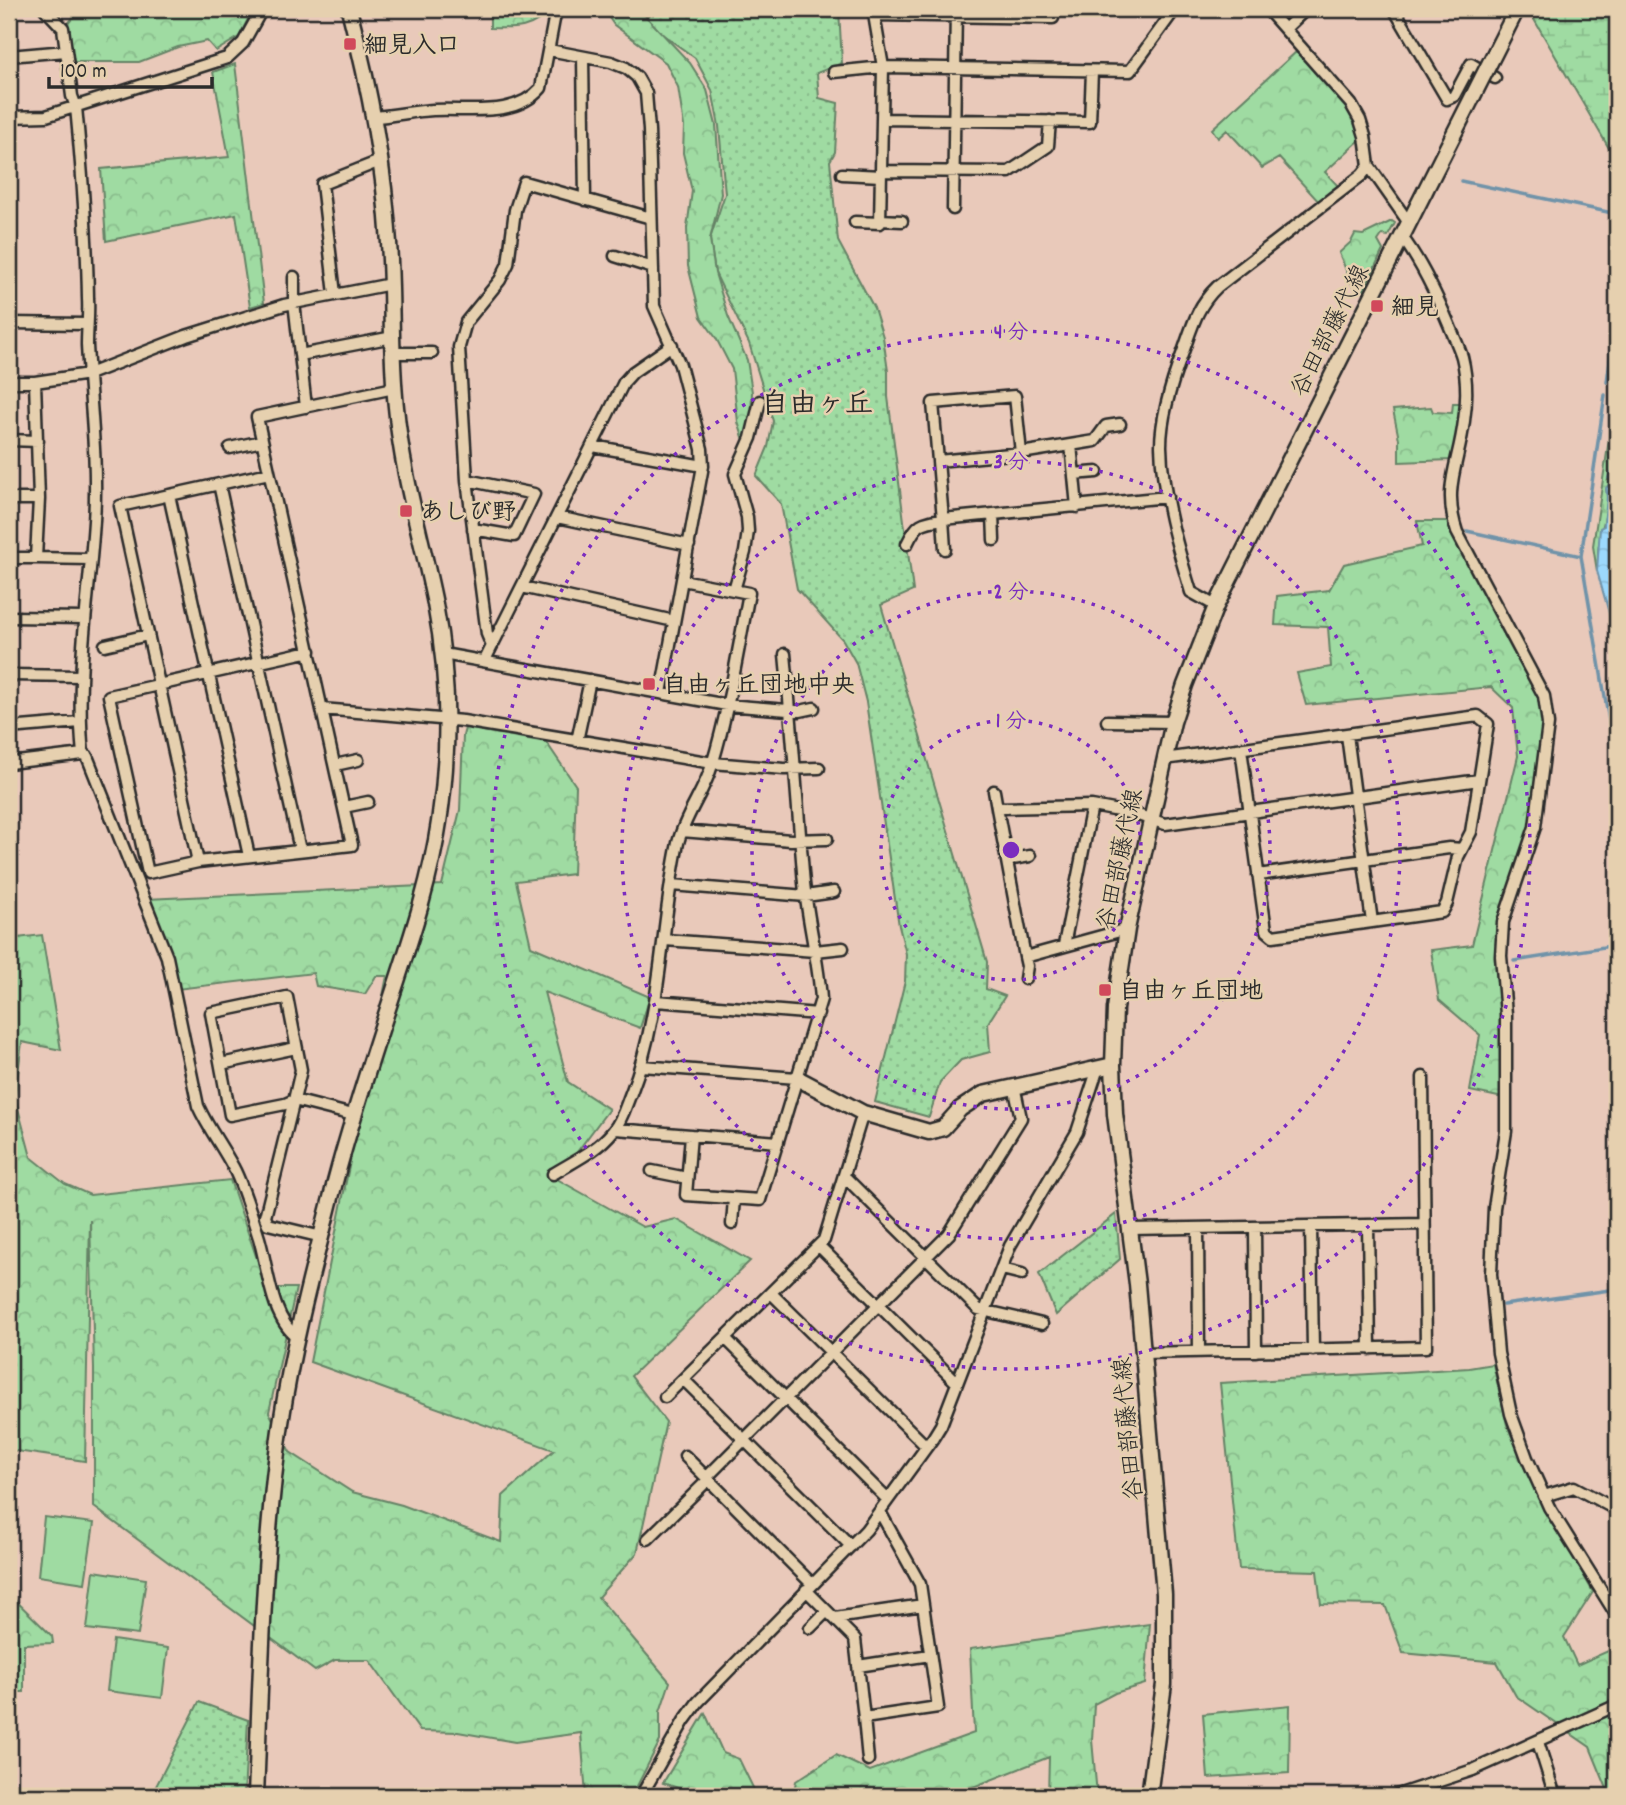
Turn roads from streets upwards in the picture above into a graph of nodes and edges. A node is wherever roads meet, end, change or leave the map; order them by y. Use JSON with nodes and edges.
{"nodes":[{"id":1,"x":45,"y":9,"type":"edge"},
{"id":2,"x":262,"y":9,"type":"edge"},
{"id":3,"x":349,"y":9,"type":"edge"},
{"id":4,"x":556,"y":9,"type":"edge"},
{"id":5,"x":1053,"y":9,"type":"edge"},
{"id":6,"x":1175,"y":9,"type":"edge"},
{"id":7,"x":1267,"y":9,"type":"edge"},
{"id":8,"x":1306,"y":9,"type":"edge"},
{"id":9,"x":1394,"y":9,"type":"edge"},
{"id":10,"x":1517,"y":9,"type":"edge"},
{"id":11,"x":874,"y":12,"type":"edge"},
{"id":12,"x":956,"y":12,"type":"edge"},
{"id":13,"x":1286,"y":28,"type":"junction"},
{"id":14,"x":549,"y":50,"type":"junction"},
{"id":15,"x":65,"y":51,"type":"junction"},
{"id":16,"x":9,"y":56,"type":"edge"},
{"id":17,"x":583,"y":57,"type":"junction"},
{"id":18,"x":883,"y":67,"type":"junction"},
{"id":19,"x":955,"y":68,"type":"junction"},
{"id":20,"x":1092,"y":71,"type":"junction"},
{"id":21,"x":834,"y":72,"type":"dead end"},
{"id":22,"x":1495,"y":78,"type":"dead end"},
{"id":23,"x":76,"y":107,"type":"junction"},
{"id":24,"x":9,"y":117,"type":"edge"},
{"id":25,"x":374,"y":117,"type":"junction"},
{"id":26,"x":882,"y":119,"type":"junction"},
{"id":27,"x":954,"y":120,"type":"junction"},
{"id":28,"x":1050,"y":121,"type":"junction"},
{"id":29,"x":380,"y":160,"type":"junction"},
{"id":30,"x":1369,"y":166,"type":"junction"},
{"id":31,"x":953,"y":172,"type":"junction"},
{"id":32,"x":881,"y":173,"type":"junction"},
{"id":33,"x":842,"y":174,"type":"dead end"},
{"id":34,"x":585,"y":200,"type":"junction"},
{"id":35,"x":953,"y":209,"type":"dead end"},
{"id":36,"x":651,"y":218,"type":"junction"},
{"id":37,"x":880,"y":220,"type":"junction"},
{"id":38,"x":902,"y":221,"type":"dead end"},
{"id":39,"x":855,"y":222,"type":"dead end"},
{"id":40,"x":1409,"y":223,"type":"junction"},
{"id":41,"x":1402,"y":237,"type":"junction"},
{"id":42,"x":615,"y":256,"type":"dead end"},
{"id":43,"x":653,"y":268,"type":"junction"},
{"id":44,"x":294,"y":277,"type":"dead end"},
{"id":45,"x":391,"y":284,"type":"junction"},
{"id":46,"x":335,"y":294,"type":"junction"},
{"id":47,"x":294,"y":302,"type":"junction"},
{"id":48,"x":9,"y":323,"type":"edge"},
{"id":49,"x":86,"y":324,"type":"junction"},
{"id":50,"x":393,"y":337,"type":"junction"},
{"id":51,"x":672,"y":345,"type":"junction"},
{"id":52,"x":394,"y":353,"type":"junction"},
{"id":53,"x":432,"y":353,"type":"dead end"},
{"id":54,"x":300,"y":355,"type":"junction"},
{"id":55,"x":89,"y":374,"type":"junction"},
{"id":56,"x":9,"y":382,"type":"edge"},
{"id":57,"x":36,"y":382,"type":"junction"},
{"id":58,"x":394,"y":388,"type":"junction"},
{"id":59,"x":761,"y":401,"type":"dead end"},
{"id":60,"x":306,"y":407,"type":"junction"},
{"id":61,"x":1121,"y":424,"type":"dead end"},
{"id":62,"x":9,"y":440,"type":"edge"},
{"id":63,"x":37,"y":441,"type":"junction"},
{"id":64,"x":262,"y":441,"type":"junction"},
{"id":65,"x":1071,"y":445,"type":"junction"},
{"id":66,"x":593,"y":446,"type":"junction"},
{"id":67,"x":230,"y":448,"type":"dead end"},
{"id":68,"x":1021,"y":453,"type":"junction"},
{"id":69,"x":938,"y":461,"type":"junction"},
{"id":70,"x":703,"y":466,"type":"junction"},
{"id":71,"x":269,"y":472,"type":"junction"},
{"id":72,"x":1097,"y":472,"type":"dead end"},
{"id":73,"x":1074,"y":474,"type":"junction"},
{"id":74,"x":467,"y":480,"type":"junction"},
{"id":75,"x":219,"y":484,"type":"junction"},
{"id":76,"x":169,"y":495,"type":"junction"},
{"id":77,"x":1167,"y":497,"type":"junction"},
{"id":78,"x":9,"y":499,"type":"edge"},
{"id":79,"x":39,"y":499,"type":"junction"},
{"id":80,"x":1077,"y":507,"type":"junction"},
{"id":81,"x":993,"y":514,"type":"junction"},
{"id":82,"x":557,"y":517,"type":"junction"},
{"id":83,"x":943,"y":519,"type":"junction"},
{"id":84,"x":473,"y":529,"type":"junction"},
{"id":85,"x":994,"y":540,"type":"dead end"},
{"id":86,"x":907,"y":544,"type":"dead end"},
{"id":87,"x":689,"y":545,"type":"junction"},
{"id":88,"x":946,"y":549,"type":"dead end"},
{"id":89,"x":9,"y":558,"type":"edge"},
{"id":90,"x":36,"y":558,"type":"junction"},
{"id":91,"x":90,"y":559,"type":"junction"},
{"id":92,"x":682,"y":580,"type":"junction"},
{"id":93,"x":522,"y":587,"type":"junction"},
{"id":94,"x":734,"y":590,"type":"junction"},
{"id":95,"x":1216,"y":606,"type":"junction"},
{"id":96,"x":9,"y":617,"type":"edge"},
{"id":97,"x":84,"y":618,"type":"junction"},
{"id":98,"x":674,"y":621,"type":"junction"},
{"id":99,"x":148,"y":635,"type":"junction"},
{"id":100,"x":105,"y":645,"type":"dead end"},
{"id":101,"x":492,"y":646,"type":"junction"},
{"id":102,"x":310,"y":652,"type":"junction"},
{"id":103,"x":443,"y":654,"type":"junction"},
{"id":104,"x":785,"y":654,"type":"dead end"},
{"id":105,"x":485,"y":660,"type":"junction"},
{"id":106,"x":259,"y":663,"type":"junction"},
{"id":107,"x":209,"y":674,"type":"junction"},
{"id":108,"x":9,"y":675,"type":"edge"},
{"id":109,"x":81,"y":676,"type":"junction"},
{"id":110,"x":590,"y":680,"type":"junction"},
{"id":111,"x":160,"y":686,"type":"junction"},
{"id":112,"x":661,"y":693,"type":"junction"},
{"id":113,"x":727,"y":705,"type":"junction"},
{"id":114,"x":814,"y":708,"type":"dead end"},
{"id":115,"x":322,"y":709,"type":"junction"},
{"id":116,"x":790,"y":710,"type":"junction"},
{"id":117,"x":447,"y":720,"type":"junction"},
{"id":118,"x":1107,"y":721,"type":"dead end"},
{"id":119,"x":80,"y":722,"type":"junction"},
{"id":120,"x":1173,"y":722,"type":"junction"},
{"id":121,"x":9,"y":728,"type":"edge"},
{"id":122,"x":1347,"y":735,"type":"junction"},
{"id":123,"x":577,"y":740,"type":"junction"},
{"id":124,"x":1241,"y":749,"type":"junction"},
{"id":125,"x":83,"y":754,"type":"junction"},
{"id":126,"x":1164,"y":759,"type":"junction"},
{"id":127,"x":358,"y":760,"type":"dead end"},
{"id":128,"x":9,"y":763,"type":"edge"},
{"id":129,"x":713,"y":763,"type":"junction"},
{"id":130,"x":335,"y":765,"type":"junction"},
{"id":131,"x":819,"y":768,"type":"dead end"},
{"id":132,"x":794,"y":770,"type":"junction"},
{"id":133,"x":1479,"y":780,"type":"junction"},
{"id":134,"x":994,"y":791,"type":"dead end"},
{"id":135,"x":1355,"y":797,"type":"junction"},
{"id":136,"x":368,"y":802,"type":"dead end"},
{"id":137,"x":1092,"y":806,"type":"junction"},
{"id":138,"x":344,"y":807,"type":"junction"},
{"id":139,"x":998,"y":808,"type":"junction"},
{"id":140,"x":1250,"y":812,"type":"junction"},
{"id":141,"x":1152,"y":819,"type":"junction"},
{"id":142,"x":682,"y":831,"type":"junction"},
{"id":143,"x":827,"y":839,"type":"dead end"},
{"id":144,"x":802,"y":840,"type":"junction"},
{"id":145,"x":1462,"y":849,"type":"junction"},
{"id":146,"x":300,"y":850,"type":"junction"},
{"id":147,"x":249,"y":856,"type":"junction"},
{"id":148,"x":1030,"y":856,"type":"dead end"},
{"id":149,"x":1007,"y":860,"type":"junction"},
{"id":150,"x":1364,"y":860,"type":"junction"},
{"id":151,"x":198,"y":862,"type":"junction"},
{"id":152,"x":1258,"y":875,"type":"junction"},
{"id":153,"x":672,"y":885,"type":"junction"},
{"id":154,"x":834,"y":892,"type":"dead end"},
{"id":155,"x":806,"y":896,"type":"junction"},
{"id":156,"x":1372,"y":922,"type":"junction"},
{"id":157,"x":1127,"y":929,"type":"junction"},
{"id":158,"x":665,"y":940,"type":"junction"},
{"id":159,"x":1064,"y":945,"type":"junction"},
{"id":160,"x":843,"y":948,"type":"dead end"},
{"id":161,"x":815,"y":951,"type":"junction"},
{"id":162,"x":1025,"y":957,"type":"junction"},
{"id":163,"x":1025,"y":979,"type":"dead end"},
{"id":164,"x":656,"y":1001,"type":"junction"},
{"id":165,"x":818,"y":1014,"type":"junction"},
{"id":166,"x":296,"y":1048,"type":"junction"},
{"id":167,"x":221,"y":1064,"type":"junction"},
{"id":168,"x":642,"y":1066,"type":"junction"},
{"id":169,"x":1105,"y":1067,"type":"junction"},
{"id":170,"x":1423,"y":1077,"type":"dead end"},
{"id":171,"x":797,"y":1078,"type":"junction"},
{"id":172,"x":1014,"y":1086,"type":"junction"},
{"id":173,"x":294,"y":1100,"type":"junction"},
{"id":174,"x":863,"y":1113,"type":"junction"},
{"id":175,"x":353,"y":1115,"type":"junction"},
{"id":176,"x":616,"y":1129,"type":"junction"},
{"id":177,"x":691,"y":1135,"type":"junction"},
{"id":178,"x":778,"y":1142,"type":"junction"},
{"id":179,"x":652,"y":1171,"type":"dead end"},
{"id":180,"x":552,"y":1174,"type":"dead end"},
{"id":181,"x":844,"y":1176,"type":"junction"},
{"id":182,"x":687,"y":1178,"type":"junction"},
{"id":183,"x":734,"y":1199,"type":"junction"},
{"id":184,"x":732,"y":1224,"type":"dead end"},
{"id":185,"x":1424,"y":1224,"type":"junction"},
{"id":186,"x":1368,"y":1225,"type":"junction"},
{"id":187,"x":1311,"y":1226,"type":"junction"},
{"id":188,"x":1255,"y":1227,"type":"junction"},
{"id":189,"x":1198,"y":1228,"type":"junction"},
{"id":190,"x":1130,"y":1230,"type":"junction"},
{"id":191,"x":322,"y":1237,"type":"junction"},
{"id":192,"x":819,"y":1246,"type":"junction"},
{"id":193,"x":926,"y":1257,"type":"junction"},
{"id":194,"x":1002,"y":1269,"type":"junction"},
{"id":195,"x":1022,"y":1274,"type":"dead end"},
{"id":196,"x":771,"y":1293,"type":"junction"},
{"id":197,"x":878,"y":1305,"type":"junction"},
{"id":198,"x":985,"y":1312,"type":"junction"},
{"id":199,"x":1042,"y":1324,"type":"dead end"},
{"id":200,"x":297,"y":1337,"type":"junction"},
{"id":201,"x":725,"y":1338,"type":"junction"},
{"id":202,"x":1370,"y":1349,"type":"junction"},
{"id":203,"x":1313,"y":1350,"type":"junction"},
{"id":204,"x":1256,"y":1351,"type":"junction"},
{"id":205,"x":831,"y":1352,"type":"junction"},
{"id":206,"x":1199,"y":1352,"type":"junction"},
{"id":207,"x":1143,"y":1353,"type":"junction"},
{"id":208,"x":684,"y":1380,"type":"junction"},
{"id":209,"x":957,"y":1383,"type":"junction"},
{"id":210,"x":665,"y":1397,"type":"dead end"},
{"id":211,"x":785,"y":1398,"type":"junction"},
{"id":212,"x":744,"y":1440,"type":"junction"},
{"id":213,"x":926,"y":1446,"type":"junction"},
{"id":214,"x":685,"y":1456,"type":"dead end"},
{"id":215,"x":707,"y":1479,"type":"junction"},
{"id":216,"x":1544,"y":1496,"type":"junction"},
{"id":217,"x":888,"y":1500,"type":"junction"},
{"id":218,"x":1617,"y":1510,"type":"edge"},
{"id":219,"x":880,"y":1511,"type":"junction"},
{"id":220,"x":648,"y":1539,"type":"dead end"},
{"id":221,"x":851,"y":1546,"type":"junction"},
{"id":222,"x":809,"y":1587,"type":"junction"},
{"id":223,"x":923,"y":1605,"type":"junction"},
{"id":224,"x":831,"y":1614,"type":"junction"},
{"id":225,"x":1617,"y":1616,"type":"edge"},
{"id":226,"x":810,"y":1628,"type":"dead end"},
{"id":227,"x":930,"y":1655,"type":"junction"},
{"id":228,"x":858,"y":1666,"type":"junction"},
{"id":229,"x":1617,"y":1705,"type":"edge"},
{"id":230,"x":864,"y":1718,"type":"junction"},
{"id":231,"x":1538,"y":1742,"type":"junction"},
{"id":232,"x":868,"y":1760,"type":"dead end"},
{"id":233,"x":256,"y":1796,"type":"edge"},
{"id":234,"x":641,"y":1796,"type":"edge"},
{"id":235,"x":1149,"y":1796,"type":"edge"},
{"id":236,"x":1394,"y":1796,"type":"edge"},
{"id":237,"x":1555,"y":1796,"type":"edge"}],
"edges":[{"from":1,"to":15,"type":"street"},
{"from":2,"to":23,"type":"street"},
{"from":3,"to":25,"type":"street"},
{"from":4,"to":14,"type":"street"},
{"from":5,"to":12,"type":"street"},
{"from":6,"to":20,"type":"street"},
{"from":7,"to":13,"type":"street"},
{"from":8,"to":13,"type":"street"},
{"from":9,"to":22,"type":"street"},
{"from":10,"to":40,"type":"street","name":"谷田部藤代線","bridge":true},
{"from":11,"to":12,"type":"street"},
{"from":11,"to":18,"type":"street"},
{"from":12,"to":19,"type":"street"},
{"from":13,"to":30,"type":"street"},
{"from":14,"to":17,"type":"street"},
{"from":14,"to":25,"type":"street"},
{"from":15,"to":16,"type":"street"},
{"from":15,"to":23,"type":"street"},
{"from":17,"to":34,"type":"street"},
{"from":17,"to":36,"type":"street"},
{"from":18,"to":19,"type":"street"},
{"from":18,"to":21,"type":"street"},
{"from":18,"to":26,"type":"street"},
{"from":19,"to":20,"type":"street"},
{"from":19,"to":27,"type":"street"},
{"from":20,"to":28,"type":"street"},
{"from":23,"to":24,"type":"street"},
{"from":23,"to":49,"type":"street"},
{"from":25,"to":29,"type":"street"},
{"from":26,"to":27,"type":"street"},
{"from":26,"to":32,"type":"street"},
{"from":27,"to":28,"type":"street"},
{"from":27,"to":31,"type":"street"},
{"from":28,"to":31,"type":"street"},
{"from":29,"to":45,"type":"street"},
{"from":29,"to":46,"type":"street"},
{"from":30,"to":40,"type":"street"},
{"from":30,"to":77,"type":"street"},
{"from":31,"to":32,"type":"street"},
{"from":31,"to":35,"type":"street"},
{"from":32,"to":33,"type":"street"},
{"from":32,"to":37,"type":"street"},
{"from":34,"to":36,"type":"street"},
{"from":34,"to":74,"type":"street"},
{"from":36,"to":43,"type":"street"},
{"from":37,"to":38,"type":"street"},
{"from":37,"to":39,"type":"street"},
{"from":40,"to":41,"type":"street","name":"谷田部藤代線"},
{"from":41,"to":95,"type":"street","name":"谷田部藤代線"},
{"from":41,"to":216,"type":"street"},
{"from":42,"to":43,"type":"street"},
{"from":43,"to":51,"type":"street"},
{"from":44,"to":47,"type":"street"},
{"from":45,"to":46,"type":"street"},
{"from":45,"to":50,"type":"street"},
{"from":46,"to":47,"type":"street"},
{"from":47,"to":54,"type":"street"},
{"from":47,"to":55,"type":"street"},
{"from":48,"to":49,"type":"street"},
{"from":49,"to":55,"type":"street"},
{"from":50,"to":52,"type":"street"},
{"from":50,"to":54,"type":"street"},
{"from":51,"to":66,"type":"street"},
{"from":51,"to":70,"type":"street"},
{"from":52,"to":53,"type":"street"},
{"from":52,"to":58,"type":"street"},
{"from":54,"to":60,"type":"street"},
{"from":55,"to":57,"type":"street"},
{"from":55,"to":91,"type":"street"},
{"from":56,"to":57,"type":"street"},
{"from":57,"to":63,"type":"street"},
{"from":58,"to":60,"type":"street"},
{"from":58,"to":103,"type":"street"},
{"from":59,"to":94,"type":"street"},
{"from":60,"to":64,"type":"street"},
{"from":61,"to":65,"type":"street"},
{"from":62,"to":63,"type":"street"},
{"from":63,"to":79,"type":"street"},
{"from":64,"to":67,"type":"street"},
{"from":64,"to":71,"type":"street"},
{"from":65,"to":68,"type":"street"},
{"from":65,"to":73,"type":"street"},
{"from":66,"to":70,"type":"street"},
{"from":66,"to":82,"type":"street"},
{"from":68,"to":69,"type":"street"},
{"from":68,"to":69,"type":"street"},
{"from":69,"to":83,"type":"street"},
{"from":70,"to":87,"type":"street"},
{"from":71,"to":75,"type":"street"},
{"from":71,"to":102,"type":"street"},
{"from":72,"to":73,"type":"street"},
{"from":73,"to":80,"type":"street"},
{"from":74,"to":84,"type":"street"},
{"from":74,"to":84,"type":"street"},
{"from":75,"to":76,"type":"street"},
{"from":75,"to":106,"type":"street"},
{"from":76,"to":99,"type":"street"},
{"from":76,"to":107,"type":"street"},
{"from":77,"to":80,"type":"street"},
{"from":77,"to":95,"type":"street"},
{"from":78,"to":79,"type":"street"},
{"from":79,"to":90,"type":"street"},
{"from":80,"to":81,"type":"street"},
{"from":81,"to":83,"type":"street"},
{"from":81,"to":85,"type":"street"},
{"from":82,"to":87,"type":"street"},
{"from":82,"to":93,"type":"street"},
{"from":83,"to":86,"type":"street"},
{"from":83,"to":88,"type":"street"},
{"from":84,"to":101,"type":"street"},
{"from":87,"to":92,"type":"street"},
{"from":89,"to":90,"type":"street"},
{"from":90,"to":91,"type":"street"},
{"from":91,"to":97,"type":"street"},
{"from":92,"to":94,"type":"street"},
{"from":92,"to":98,"type":"street"},
{"from":93,"to":98,"type":"street"},
{"from":93,"to":101,"type":"street"},
{"from":94,"to":113,"type":"street"},
{"from":95,"to":120,"type":"street","name":"谷田部藤代線"},
{"from":96,"to":97,"type":"street"},
{"from":97,"to":109,"type":"street"},
{"from":98,"to":112,"type":"street"},
{"from":99,"to":100,"type":"street"},
{"from":99,"to":111,"type":"street"},
{"from":101,"to":105,"type":"street"},
{"from":102,"to":106,"type":"street"},
{"from":102,"to":115,"type":"street"},
{"from":103,"to":105,"type":"street"},
{"from":103,"to":117,"type":"street"},
{"from":104,"to":116,"type":"street"},
{"from":105,"to":110,"type":"street"},
{"from":106,"to":107,"type":"street"},
{"from":106,"to":146,"type":"street"},
{"from":107,"to":111,"type":"street"},
{"from":107,"to":147,"type":"street"},
{"from":108,"to":109,"type":"street"},
{"from":109,"to":119,"type":"street"},
{"from":110,"to":112,"type":"street"},
{"from":110,"to":123,"type":"street"},
{"from":111,"to":151,"type":"street"},
{"from":111,"to":151,"type":"street"},
{"from":112,"to":113,"type":"street"},
{"from":113,"to":116,"type":"street"},
{"from":113,"to":129,"type":"street"},
{"from":114,"to":116,"type":"street"},
{"from":115,"to":117,"type":"street"},
{"from":115,"to":130,"type":"street"},
{"from":116,"to":132,"type":"street"},
{"from":117,"to":123,"type":"street"},
{"from":117,"to":175,"type":"street"},
{"from":118,"to":120,"type":"street"},
{"from":119,"to":121,"type":"street"},
{"from":119,"to":125,"type":"street"},
{"from":120,"to":126,"type":"street","name":"谷田部藤代線"},
{"from":122,"to":124,"type":"street"},
{"from":122,"to":133,"type":"street"},
{"from":122,"to":135,"type":"street"},
{"from":123,"to":129,"type":"street"},
{"from":124,"to":126,"type":"street"},
{"from":124,"to":140,"type":"street"},
{"from":125,"to":128,"type":"street"},
{"from":125,"to":200,"type":"street"},
{"from":126,"to":141,"type":"street","name":"谷田部藤代線"},
{"from":127,"to":130,"type":"street"},
{"from":129,"to":132,"type":"street"},
{"from":129,"to":142,"type":"street"},
{"from":130,"to":138,"type":"street"},
{"from":131,"to":132,"type":"street"},
{"from":132,"to":144,"type":"street"},
{"from":133,"to":135,"type":"street"},
{"from":133,"to":145,"type":"street"},
{"from":134,"to":139,"type":"street"},
{"from":135,"to":140,"type":"street"},
{"from":135,"to":150,"type":"street"},
{"from":136,"to":138,"type":"street"},
{"from":137,"to":139,"type":"street"},
{"from":137,"to":141,"type":"street"},
{"from":137,"to":159,"type":"street"},
{"from":138,"to":146,"type":"street"},
{"from":139,"to":149,"type":"street"},
{"from":140,"to":141,"type":"street"},
{"from":140,"to":152,"type":"street"},
{"from":141,"to":157,"type":"street","name":"谷田部藤代線"},
{"from":142,"to":144,"type":"street"},
{"from":142,"to":153,"type":"street"},
{"from":143,"to":144,"type":"street"},
{"from":144,"to":155,"type":"street"},
{"from":145,"to":150,"type":"street"},
{"from":145,"to":156,"type":"street"},
{"from":146,"to":147,"type":"street"},
{"from":147,"to":151,"type":"street"},
{"from":148,"to":149,"type":"street"},
{"from":149,"to":162,"type":"street"},
{"from":150,"to":152,"type":"street"},
{"from":150,"to":156,"type":"street"},
{"from":152,"to":156,"type":"street"},
{"from":153,"to":155,"type":"street"},
{"from":153,"to":158,"type":"street"},
{"from":154,"to":155,"type":"street"},
{"from":155,"to":161,"type":"street"},
{"from":157,"to":159,"type":"street"},
{"from":157,"to":169,"type":"street","name":"谷田部藤代線"},
{"from":158,"to":161,"type":"street"},
{"from":158,"to":164,"type":"street"},
{"from":159,"to":162,"type":"street"},
{"from":160,"to":161,"type":"street"},
{"from":161,"to":165,"type":"street"},
{"from":162,"to":163,"type":"street"},
{"from":164,"to":165,"type":"street"},
{"from":164,"to":168,"type":"street"},
{"from":165,"to":171,"type":"street"},
{"from":166,"to":167,"type":"street"},
{"from":166,"to":167,"type":"street"},
{"from":166,"to":173,"type":"street"},
{"from":167,"to":173,"type":"street"},
{"from":168,"to":171,"type":"street"},
{"from":168,"to":176,"type":"street"},
{"from":169,"to":172,"type":"street"},
{"from":169,"to":190,"type":"street","name":"谷田部藤代線"},
{"from":169,"to":194,"type":"street"},
{"from":170,"to":185,"type":"street"},
{"from":171,"to":174,"type":"street"},
{"from":171,"to":178,"type":"street"},
{"from":172,"to":174,"type":"street"},
{"from":172,"to":193,"type":"street"},
{"from":173,"to":175,"type":"street"},
{"from":173,"to":191,"type":"street"},
{"from":174,"to":181,"type":"street"},
{"from":175,"to":191,"type":"street"},
{"from":176,"to":177,"type":"street"},
{"from":176,"to":180,"type":"street"},
{"from":177,"to":178,"type":"street"},
{"from":177,"to":182,"type":"street"},
{"from":178,"to":183,"type":"street"},
{"from":179,"to":182,"type":"street"},
{"from":181,"to":192,"type":"street"},
{"from":181,"to":193,"type":"street"},
{"from":182,"to":183,"type":"street"},
{"from":183,"to":184,"type":"street"},
{"from":185,"to":186,"type":"street"},
{"from":185,"to":202,"type":"street"},
{"from":186,"to":187,"type":"street"},
{"from":186,"to":202,"type":"street"},
{"from":187,"to":188,"type":"street"},
{"from":187,"to":203,"type":"street"},
{"from":188,"to":189,"type":"street"},
{"from":188,"to":204,"type":"street"},
{"from":189,"to":190,"type":"street"},
{"from":189,"to":206,"type":"street"},
{"from":190,"to":207,"type":"street","name":"谷田部藤代線"},
{"from":191,"to":200,"type":"street"},
{"from":192,"to":196,"type":"street"},
{"from":192,"to":197,"type":"street"},
{"from":193,"to":197,"type":"street"},
{"from":193,"to":198,"type":"street"},
{"from":194,"to":195,"type":"street"},
{"from":194,"to":198,"type":"street"},
{"from":196,"to":201,"type":"street"},
{"from":196,"to":205,"type":"street"},
{"from":197,"to":205,"type":"street"},
{"from":197,"to":209,"type":"street"},
{"from":198,"to":199,"type":"street"},
{"from":198,"to":209,"type":"street"},
{"from":200,"to":233,"type":"street"},
{"from":201,"to":208,"type":"street"},
{"from":201,"to":211,"type":"street"},
{"from":202,"to":203,"type":"street"},
{"from":203,"to":204,"type":"street"},
{"from":204,"to":206,"type":"street"},
{"from":205,"to":211,"type":"street"},
{"from":205,"to":213,"type":"street"},
{"from":206,"to":207,"type":"street"},
{"from":207,"to":235,"type":"street","name":"谷田部藤代線"},
{"from":208,"to":210,"type":"street"},
{"from":208,"to":212,"type":"street"},
{"from":209,"to":213,"type":"street"},
{"from":211,"to":212,"type":"street"},
{"from":211,"to":217,"type":"street"},
{"from":212,"to":215,"type":"street"},
{"from":212,"to":221,"type":"street"},
{"from":213,"to":217,"type":"street"},
{"from":214,"to":215,"type":"street"},
{"from":215,"to":220,"type":"street"},
{"from":215,"to":222,"type":"street"},
{"from":216,"to":218,"type":"street"},
{"from":216,"to":225,"type":"street"},
{"from":217,"to":219,"type":"street"},
{"from":219,"to":221,"type":"street"},
{"from":219,"to":223,"type":"street"},
{"from":221,"to":222,"type":"street"},
{"from":222,"to":224,"type":"street"},
{"from":222,"to":234,"type":"street"},
{"from":223,"to":224,"type":"street"},
{"from":223,"to":227,"type":"street"},
{"from":224,"to":226,"type":"street"},
{"from":224,"to":228,"type":"street"},
{"from":227,"to":228,"type":"street"},
{"from":227,"to":230,"type":"street"},
{"from":228,"to":230,"type":"street"},
{"from":229,"to":231,"type":"street"},
{"from":230,"to":232,"type":"street"},
{"from":231,"to":236,"type":"street"},
{"from":231,"to":237,"type":"street"}]}
